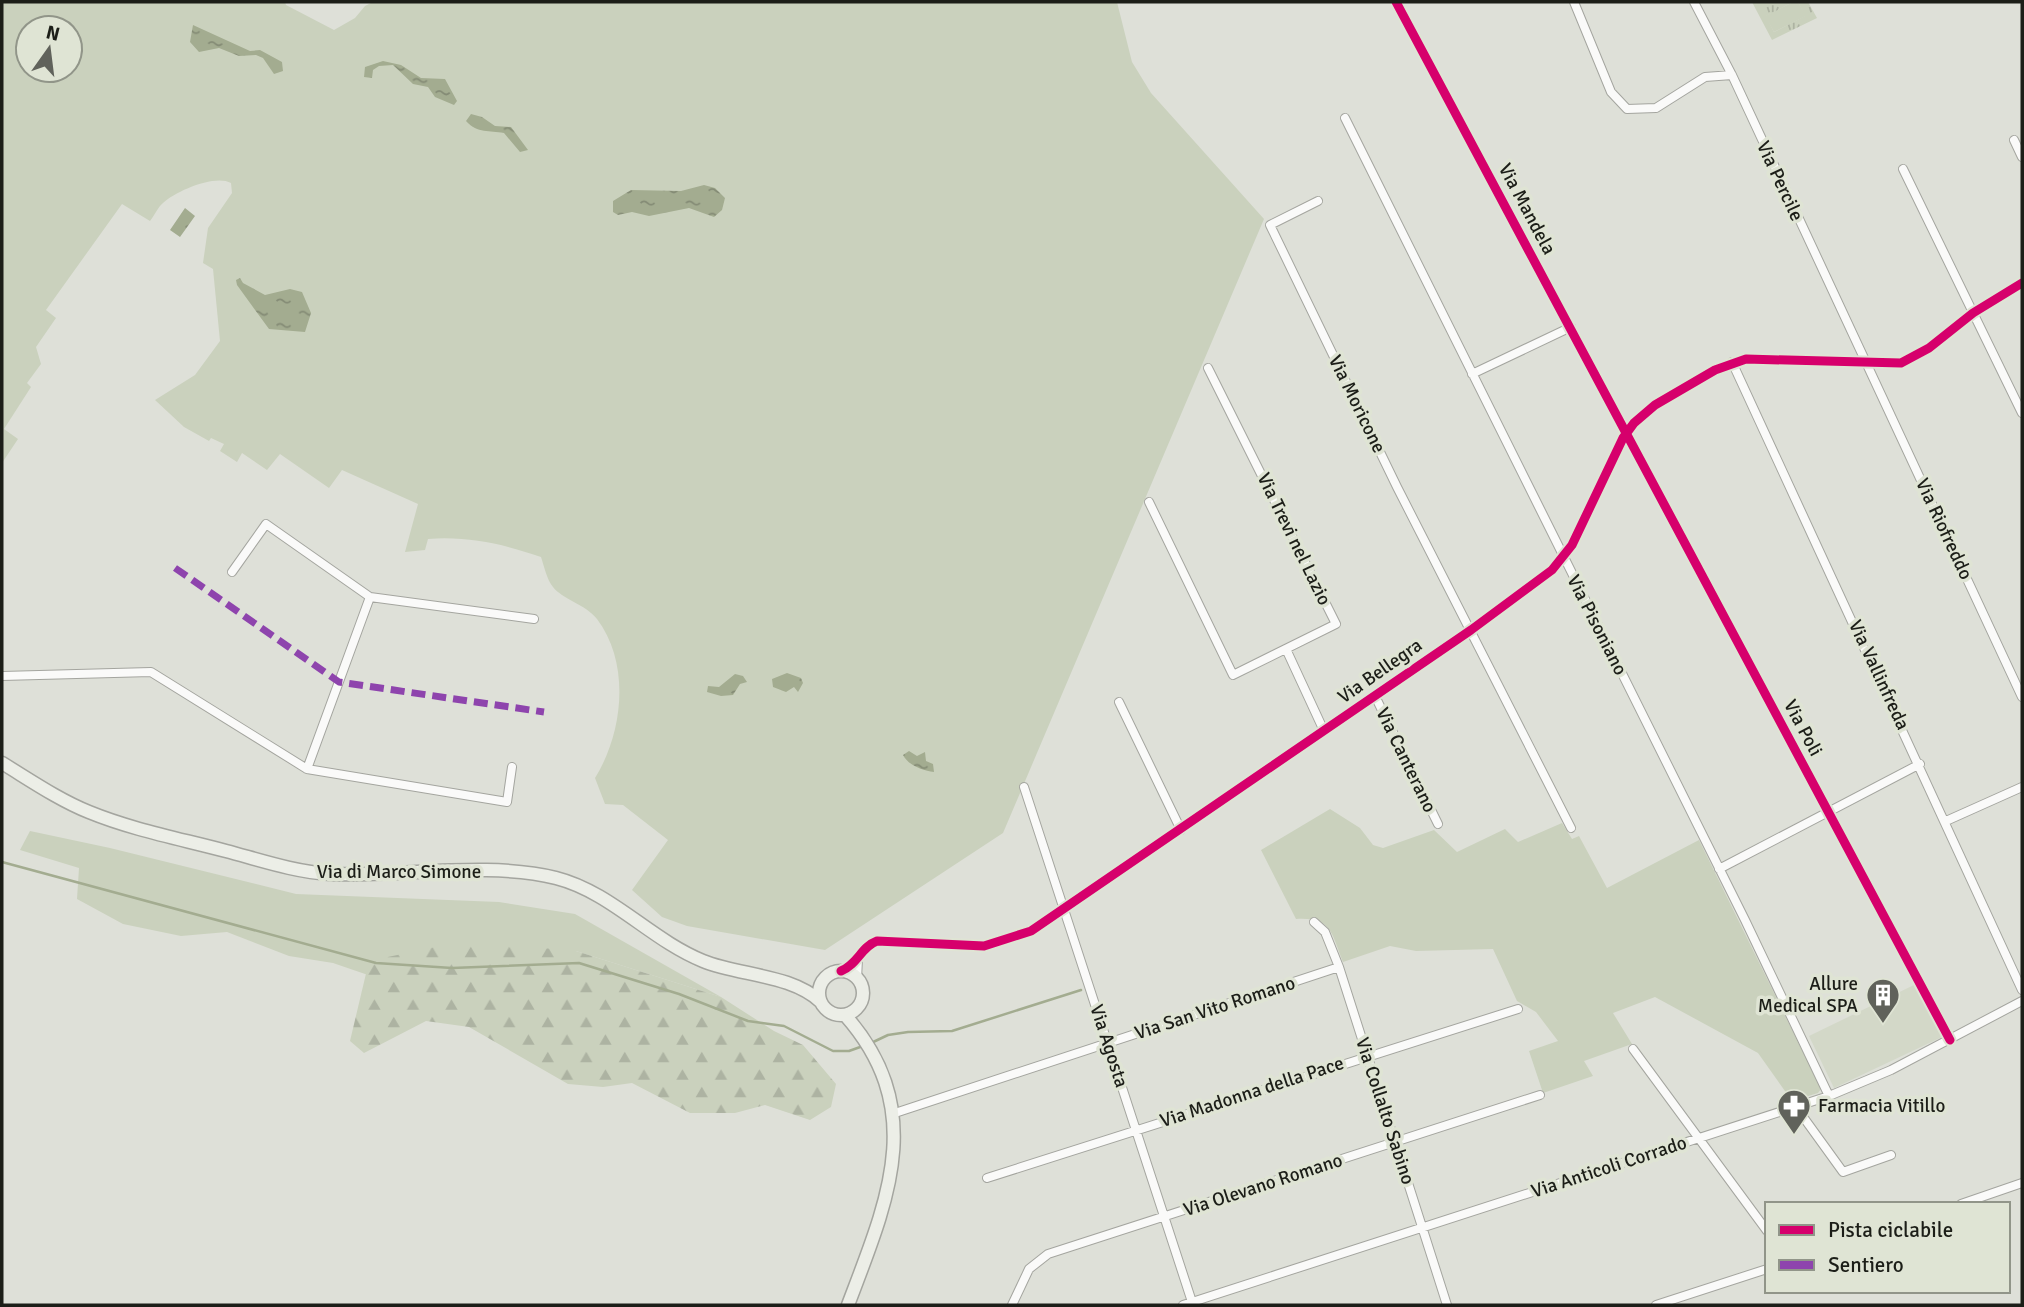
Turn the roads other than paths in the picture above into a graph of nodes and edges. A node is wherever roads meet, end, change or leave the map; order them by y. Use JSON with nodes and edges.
{"nodes":[{"id":1,"x":1396,"y":2,"type":"edge"},
{"id":2,"x":1574,"y":2,"type":"edge"},
{"id":3,"x":1694,"y":2,"type":"edge"},
{"id":4,"x":1732,"y":75,"type":"junction"},
{"id":5,"x":1345,"y":118,"type":"dead end"},
{"id":6,"x":2014,"y":140,"type":"dead end"},
{"id":7,"x":2022,"y":157,"type":"edge"},
{"id":8,"x":1903,"y":169,"type":"dead end"},
{"id":9,"x":1318,"y":201,"type":"dead end"},
{"id":10,"x":2022,"y":283,"type":"edge"},
{"id":11,"x":1973,"y":313,"type":"junction"},
{"id":12,"x":1570,"y":327,"type":"junction"},
{"id":13,"x":1732,"y":362,"type":"junction"},
{"id":14,"x":1864,"y":362,"type":"junction"},
{"id":15,"x":1208,"y":368,"type":"dead end"},
{"id":16,"x":1472,"y":374,"type":"junction"},
{"id":17,"x":2022,"y":413,"type":"edge"},
{"id":18,"x":1626,"y":432,"type":"junction"},
{"id":19,"x":1149,"y":502,"type":"dead end"},
{"id":20,"x":1564,"y":558,"type":"junction"},
{"id":21,"x":232,"y":572,"type":"dead end"},
{"id":22,"x":370,"y":597,"type":"junction"},
{"id":23,"x":534,"y":619,"type":"dead end"},
{"id":24,"x":1471,"y":630,"type":"junction"},
{"id":25,"x":1286,"y":649,"type":"junction"},
{"id":26,"x":2,"y":676,"type":"edge"},
{"id":27,"x":1375,"y":696,"type":"junction"},
{"id":28,"x":2022,"y":697,"type":"edge"},
{"id":29,"x":1119,"y":702,"type":"dead end"},
{"id":30,"x":1324,"y":731,"type":"junction"},
{"id":31,"x":2,"y":763,"type":"edge"},
{"id":32,"x":1920,"y":764,"type":"junction"},
{"id":33,"x":512,"y":767,"type":"dead end"},
{"id":34,"x":307,"y":769,"type":"junction"},
{"id":35,"x":1024,"y":787,"type":"dead end"},
{"id":36,"x":2022,"y":787,"type":"edge"},
{"id":37,"x":1828,"y":812,"type":"junction"},
{"id":38,"x":1946,"y":821,"type":"junction"},
{"id":39,"x":1438,"y":824,"type":"dead end"},
{"id":40,"x":1571,"y":828,"type":"dead end"},
{"id":41,"x":1181,"y":830,"type":"junction"},
{"id":42,"x":1719,"y":869,"type":"junction"},
{"id":43,"x":1064,"y":911,"type":"junction"},
{"id":44,"x":1314,"y":922,"type":"dead end"},
{"id":45,"x":859,"y":957,"type":"junction"},
{"id":46,"x":1339,"y":967,"type":"junction"},
{"id":47,"x":841,"y":971,"type":"junction"},
{"id":48,"x":827,"y":976,"type":"junction"},
{"id":49,"x":857,"y":979,"type":"junction"},
{"id":50,"x":790,"y":984,"type":"junction"},
{"id":51,"x":2022,"y":990,"type":"edge"},
{"id":52,"x":821,"y":1002,"type":"junction"},
{"id":53,"x":861,"y":1002,"type":"junction"},
{"id":54,"x":2022,"y":1002,"type":"edge"},
{"id":55,"x":1518,"y":1009,"type":"dead end"},
{"id":56,"x":845,"y":1015,"type":"junction"},
{"id":57,"x":865,"y":1037,"type":"junction"},
{"id":58,"x":1950,"y":1040,"type":"junction"},
{"id":59,"x":1108,"y":1042,"type":"junction"},
{"id":60,"x":1633,"y":1049,"type":"dead end"},
{"id":61,"x":1366,"y":1055,"type":"junction"},
{"id":62,"x":1541,"y":1095,"type":"dead end"},
{"id":63,"x":1829,"y":1096,"type":"junction"},
{"id":64,"x":1796,"y":1107,"type":"junction"},
{"id":65,"x":892,"y":1114,"type":"junction"},
{"id":66,"x":1137,"y":1130,"type":"junction"},
{"id":67,"x":1701,"y":1137,"type":"junction"},
{"id":68,"x":1395,"y":1143,"type":"junction"},
{"id":69,"x":1891,"y":1155,"type":"dead end"},
{"id":70,"x":987,"y":1178,"type":"dead end"},
{"id":71,"x":2022,"y":1183,"type":"edge"},
{"id":72,"x":1967,"y":1202,"type":"edge"},
{"id":73,"x":1164,"y":1217,"type":"junction"},
{"id":74,"x":1422,"y":1227,"type":"junction"},
{"id":75,"x":1765,"y":1228,"type":"edge"},
{"id":76,"x":1765,"y":1270,"type":"edge"},
{"id":77,"x":1189,"y":1304,"type":"edge"},
{"id":78,"x":848,"y":1305,"type":"edge"},
{"id":79,"x":1012,"y":1305,"type":"edge"},
{"id":80,"x":1447,"y":1305,"type":"edge"},
{"id":81,"x":1656,"y":1305,"type":"edge"}],
"edges":[{"from":1,"to":12,"type":"street","name":"Via Mandela"},
{"from":2,"to":4,"type":"street"},
{"from":3,"to":4,"type":"street","name":"Via Percile"},
{"from":4,"to":14,"type":"street","name":"Via Percile"},
{"from":5,"to":16,"type":"street","name":"Via Pisoniano"},
{"from":6,"to":7,"type":"street"},
{"from":8,"to":11,"type":"street"},
{"from":9,"to":24,"type":"street","name":"Via Moricone"},
{"from":10,"to":11,"type":"street","name":"Via Bellegra"},
{"from":11,"to":14,"type":"street","name":"Via Bellegra"},
{"from":11,"to":17,"type":"street"},
{"from":12,"to":16,"type":"street"},
{"from":12,"to":18,"type":"street","name":"Via Mandela"},
{"from":13,"to":14,"type":"street","name":"Via Bellegra"},
{"from":13,"to":18,"type":"street","name":"Via Bellegra"},
{"from":13,"to":32,"type":"street","name":"Via Vallinfreda"},
{"from":14,"to":28,"type":"street","name":"Via Riofreddo"},
{"from":15,"to":25,"type":"street","name":"Via Trevi nel Lazio"},
{"from":16,"to":20,"type":"street","name":"Via Pisoniano"},
{"from":18,"to":20,"type":"street","name":"Via Bellegra"},
{"from":18,"to":37,"type":"street","name":"Via Poli"},
{"from":19,"to":25,"type":"street","name":"Via Trevi nel Lazio"},
{"from":20,"to":24,"type":"street","name":"Via Bellegra"},
{"from":20,"to":42,"type":"street","name":"Via Pisoniano"},
{"from":21,"to":22,"type":"street"},
{"from":22,"to":23,"type":"street"},
{"from":22,"to":34,"type":"street"},
{"from":24,"to":27,"type":"street","name":"Via Bellegra"},
{"from":24,"to":40,"type":"street"},
{"from":25,"to":30,"type":"street"},
{"from":26,"to":34,"type":"street"},
{"from":27,"to":30,"type":"street","name":"Via Bellegra"},
{"from":27,"to":39,"type":"street","name":"Via Canterano"},
{"from":29,"to":41,"type":"street"},
{"from":30,"to":41,"type":"street","name":"Via Bellegra"},
{"from":31,"to":50,"type":"street","name":"Via di Marco Simone"},
{"from":32,"to":37,"type":"street"},
{"from":32,"to":38,"type":"street","name":"Via Vallinfreda"},
{"from":33,"to":34,"type":"street"},
{"from":35,"to":43,"type":"street","name":"Via Agosta"},
{"from":36,"to":38,"type":"street"},
{"from":37,"to":42,"type":"street"},
{"from":37,"to":58,"type":"street","name":"Via Poli"},
{"from":38,"to":51,"type":"street","name":"Via Vallinfreda"},
{"from":41,"to":43,"type":"street","name":"Via Bellegra"},
{"from":42,"to":63,"type":"street","name":"Via Pisoniano"},
{"from":43,"to":45,"type":"street","name":"Via Bellegra"},
{"from":43,"to":59,"type":"street","name":"Via Agosta"},
{"from":44,"to":46,"type":"street","name":"Via Collalto Sabino"},
{"from":45,"to":47,"type":"street","name":"Via Bellegra"},
{"from":45,"to":49,"type":"street"},
{"from":46,"to":59,"type":"street","name":"Via San Vito Romano"},
{"from":46,"to":61,"type":"street","name":"Via Collalto Sabino"},
{"from":47,"to":48,"type":"street"},
{"from":47,"to":49,"type":"street"},
{"from":48,"to":50,"type":"street","name":"Via di Marco Simone"},
{"from":48,"to":52,"type":"street"},
{"from":49,"to":53,"type":"street"},
{"from":50,"to":52,"type":"street","name":"Via di Marco Simone"},
{"from":52,"to":56,"type":"street"},
{"from":53,"to":56,"type":"street"},
{"from":53,"to":57,"type":"street"},
{"from":54,"to":58,"type":"street","name":"Via Anticoli Corrado"},
{"from":55,"to":61,"type":"street","name":"Via Madonna della Pace"},
{"from":56,"to":57,"type":"street"},
{"from":57,"to":65,"type":"street"},
{"from":58,"to":63,"type":"street","name":"Via Anticoli Corrado"},
{"from":59,"to":65,"type":"street","name":"Via San Vito Romano"},
{"from":59,"to":66,"type":"street","name":"Via Agosta"},
{"from":60,"to":67,"type":"street"},
{"from":61,"to":66,"type":"street","name":"Via Madonna della Pace"},
{"from":61,"to":68,"type":"street","name":"Via Collalto Sabino"},
{"from":62,"to":68,"type":"street","name":"Via Olevano Romano"},
{"from":63,"to":64,"type":"street","name":"Via Anticoli Corrado"},
{"from":64,"to":67,"type":"street","name":"Via Anticoli Corrado"},
{"from":64,"to":69,"type":"street"},
{"from":65,"to":78,"type":"street"},
{"from":66,"to":70,"type":"street","name":"Via Madonna della Pace"},
{"from":66,"to":73,"type":"street","name":"Via Agosta"},
{"from":67,"to":74,"type":"street","name":"Via Anticoli Corrado"},
{"from":67,"to":75,"type":"street"},
{"from":68,"to":73,"type":"street","name":"Via Olevano Romano"},
{"from":68,"to":74,"type":"street","name":"Via Collalto Sabino"},
{"from":71,"to":72,"type":"street"},
{"from":73,"to":77,"type":"street","name":"Via Agosta"},
{"from":73,"to":79,"type":"street","name":"Via Olevano Romano"},
{"from":74,"to":77,"type":"street","name":"Via Anticoli Corrado"},
{"from":74,"to":80,"type":"street","name":"Via Collalto Sabino"},
{"from":76,"to":81,"type":"street"}]}
